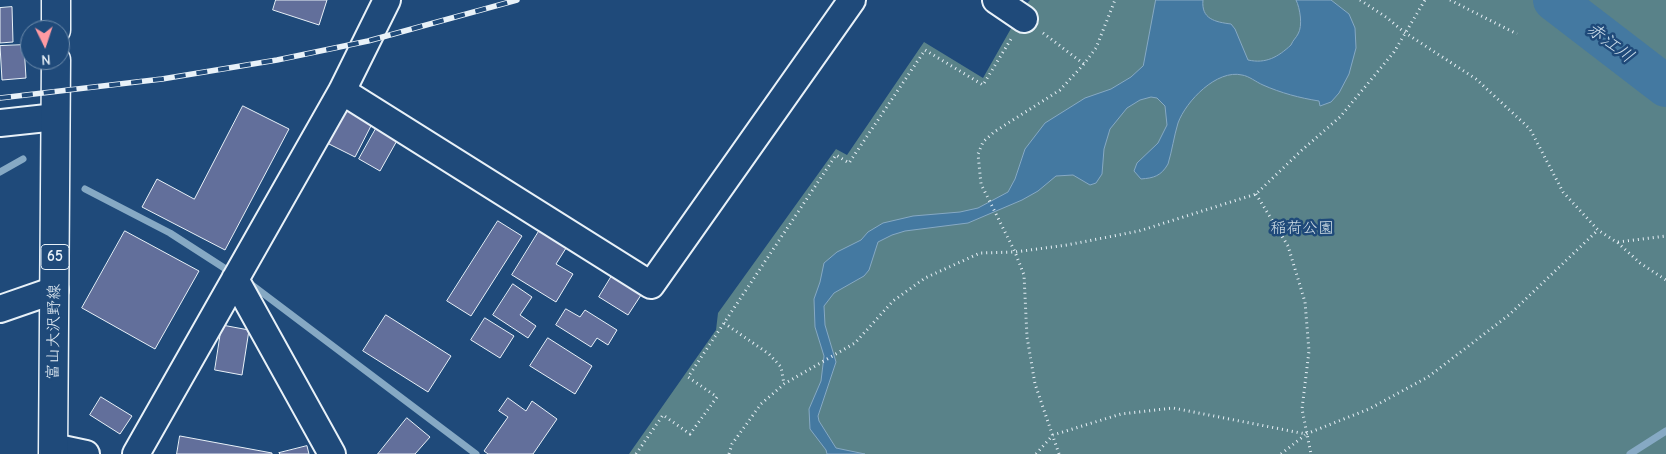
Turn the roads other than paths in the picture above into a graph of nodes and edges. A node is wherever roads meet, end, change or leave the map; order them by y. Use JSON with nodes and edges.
{"nodes":[{"id":1,"x":56,"y":0,"type":"edge"},
{"id":2,"x":387,"y":0,"type":"edge"},
{"id":3,"x":852,"y":0,"type":"edge"},
{"id":4,"x":996,"y":0,"type":"edge"},
{"id":5,"x":1024,"y":19,"type":"road end"},
{"id":6,"x":56,"y":20,"type":"edge"},
{"id":7,"x":56,"y":70,"type":"edge"},
{"id":8,"x":342,"y":91,"type":"junction"},
{"id":9,"x":56,"y":117,"type":"junction"},
{"id":10,"x":0,"y":123,"type":"edge"},
{"id":11,"x":235,"y":279,"type":"junction"},
{"id":12,"x":55,"y":290,"type":"junction"},
{"id":13,"x":0,"y":309,"type":"edge"},
{"id":14,"x":53,"y":450,"type":"edge"},
{"id":15,"x":86,"y":454,"type":"edge"},
{"id":16,"x":136,"y":454,"type":"edge"},
{"id":17,"x":332,"y":454,"type":"edge"}],
"edges":[{"from":1,"to":6,"type":"main road"},
{"from":2,"to":8,"type":"street"},
{"from":3,"to":8,"type":"street"},
{"from":4,"to":5,"type":"street"},
{"from":7,"to":9,"type":"main road","name":"富山大沢野線","number":"65"},
{"from":8,"to":11,"type":"street"},
{"from":9,"to":10,"type":"street"},
{"from":9,"to":12,"type":"main road","name":"富山大沢野線","number":"65"},
{"from":11,"to":16,"type":"street"},
{"from":11,"to":17,"type":"street"},
{"from":12,"to":13,"type":"street"},
{"from":12,"to":14,"type":"main road","name":"富山大沢野線","number":"65"},
{"from":14,"to":15,"type":"street"}]}
